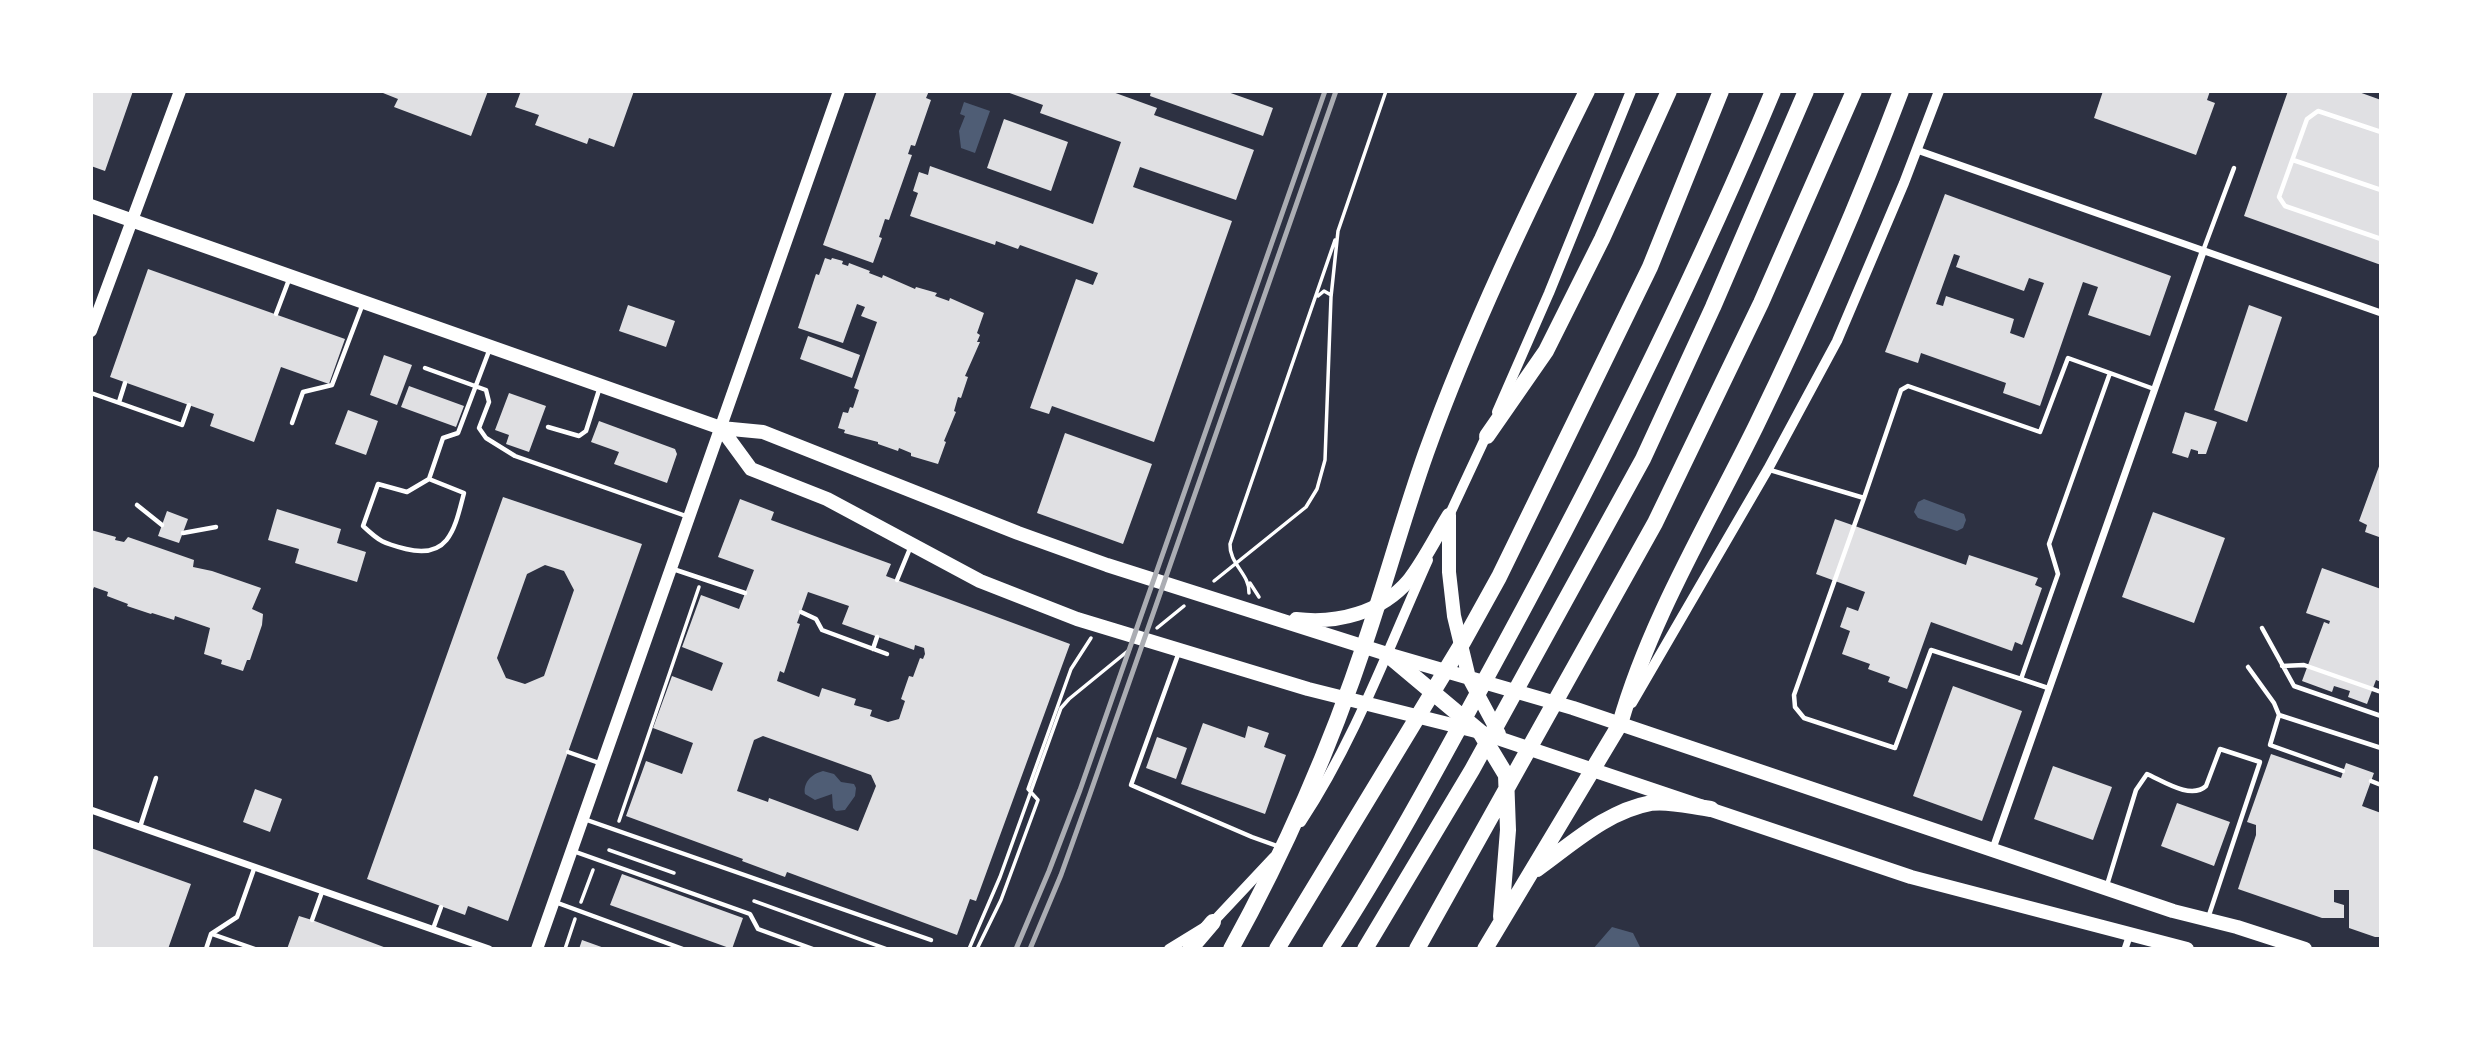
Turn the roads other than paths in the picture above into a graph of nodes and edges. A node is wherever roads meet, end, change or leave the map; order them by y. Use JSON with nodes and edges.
{"nodes":[{"id":1,"x":180,"y":91,"type":"edge"},
{"id":2,"x":839,"y":91,"type":"edge"},
{"id":3,"x":1587,"y":91,"type":"edge"},
{"id":4,"x":1631,"y":91,"type":"edge"},
{"id":5,"x":1669,"y":91,"type":"edge"},
{"id":6,"x":1721,"y":91,"type":"edge"},
{"id":7,"x":1773,"y":91,"type":"edge"},
{"id":8,"x":1805,"y":91,"type":"edge"},
{"id":9,"x":1854,"y":91,"type":"edge"},
{"id":10,"x":1901,"y":91,"type":"edge"},
{"id":11,"x":1940,"y":91,"type":"edge"},
{"id":12,"x":2381,"y":132,"type":"edge"},
{"id":13,"x":1917,"y":150,"type":"junction"},
{"id":14,"x":2292,"y":160,"type":"junction"},
{"id":15,"x":2234,"y":168,"type":"dead end"},
{"id":16,"x":2381,"y":190,"type":"edge"},
{"id":17,"x":91,"y":206,"type":"edge"},
{"id":18,"x":132,"y":220,"type":"junction"},
{"id":19,"x":2381,"y":239,"type":"edge"},
{"id":20,"x":2203,"y":251,"type":"junction"},
{"id":21,"x":290,"y":276,"type":"junction"},
{"id":22,"x":363,"y":302,"type":"junction"},
{"id":23,"x":2381,"y":313,"type":"edge"},
{"id":24,"x":276,"y":314,"type":"dead end"},
{"id":25,"x":91,"y":331,"type":"edge"},
{"id":26,"x":491,"y":346,"type":"junction"},
{"id":27,"x":425,"y":368,"type":"dead end"},
{"id":28,"x":2110,"y":373,"type":"junction"},
{"id":29,"x":125,"y":383,"type":"dead end"},
{"id":30,"x":601,"y":385,"type":"junction"},
{"id":31,"x":477,"y":386,"type":"junction"},
{"id":32,"x":2154,"y":389,"type":"junction"},
{"id":33,"x":91,"y":393,"type":"edge"},
{"id":34,"x":119,"y":402,"type":"junction"},
{"id":35,"x":189,"y":405,"type":"dead end"},
{"id":36,"x":292,"y":423,"type":"dead end"},
{"id":37,"x":548,"y":426,"type":"dead end"},
{"id":38,"x":721,"y":428,"type":"junction"},
{"id":39,"x":1487,"y":436,"type":"junction"},
{"id":40,"x":1768,"y":469,"type":"junction"},
{"id":41,"x":429,"y":479,"type":"junction"},
{"id":42,"x":1865,"y":496,"type":"junction"},
{"id":43,"x":137,"y":505,"type":"dead end"},
{"id":44,"x":1449,"y":515,"type":"junction"},
{"id":45,"x":690,"y":517,"type":"junction"},
{"id":46,"x":162,"y":525,"type":"dead end"},
{"id":47,"x":216,"y":527,"type":"dead end"},
{"id":48,"x":183,"y":533,"type":"dead end"},
{"id":49,"x":911,"y":545,"type":"junction"},
{"id":50,"x":672,"y":568,"type":"junction"},
{"id":51,"x":897,"y":580,"type":"dead end"},
{"id":52,"x":745,"y":593,"type":"dead end"},
{"id":53,"x":1261,"y":608,"type":"junction"},
{"id":54,"x":801,"y":612,"type":"dead end"},
{"id":55,"x":2262,"y":628,"type":"dead end"},
{"id":56,"x":877,"y":637,"type":"dead end"},
{"id":57,"x":873,"y":649,"type":"junction"},
{"id":58,"x":1180,"y":652,"type":"junction"},
{"id":59,"x":887,"y":654,"type":"dead end"},
{"id":60,"x":1387,"y":654,"type":"junction"},
{"id":61,"x":2282,"y":666,"type":"junction"},
{"id":62,"x":2248,"y":667,"type":"dead end"},
{"id":63,"x":1469,"y":678,"type":"junction"},
{"id":64,"x":2021,"y":679,"type":"junction"},
{"id":65,"x":2049,"y":688,"type":"junction"},
{"id":66,"x":2381,"y":692,"type":"edge"},
{"id":67,"x":1366,"y":705,"type":"junction"},
{"id":68,"x":2279,"y":715,"type":"junction"},
{"id":69,"x":2381,"y":716,"type":"edge"},
{"id":70,"x":1620,"y":724,"type":"junction"},
{"id":71,"x":1480,"y":732,"type":"junction"},
{"id":72,"x":1501,"y":738,"type":"junction"},
{"id":73,"x":2381,"y":748,"type":"edge"},
{"id":74,"x":568,"y":752,"type":"dead end"},
{"id":75,"x":603,"y":764,"type":"junction"},
{"id":76,"x":1594,"y":769,"type":"junction"},
{"id":77,"x":2343,"y":771,"type":"dead end"},
{"id":78,"x":156,"y":778,"type":"dead end"},
{"id":79,"x":2371,"y":781,"type":"dead end"},
{"id":80,"x":2381,"y":785,"type":"edge"},
{"id":81,"x":1711,"y":809,"type":"junction"},
{"id":82,"x":91,"y":810,"type":"edge"},
{"id":83,"x":583,"y":818,"type":"junction"},
{"id":84,"x":140,"y":827,"type":"junction"},
{"id":85,"x":1283,"y":848,"type":"junction"},
{"id":86,"x":572,"y":851,"type":"junction"},
{"id":87,"x":1992,"y":851,"type":"junction"},
{"id":88,"x":254,"y":869,"type":"junction"},
{"id":89,"x":1530,"y":875,"type":"junction"},
{"id":90,"x":2105,"y":889,"type":"junction"},
{"id":91,"x":322,"y":892,"type":"junction"},
{"id":92,"x":554,"y":902,"type":"junction"},
{"id":93,"x":440,"y":907,"type":"dead end"},
{"id":94,"x":312,"y":920,"type":"dead end"},
{"id":95,"x":2207,"y":920,"type":"junction"},
{"id":96,"x":1213,"y":922,"type":"junction"},
{"id":97,"x":1501,"y":923,"type":"junction"},
{"id":98,"x":433,"y":930,"type":"junction"},
{"id":99,"x":211,"y":934,"type":"junction"},
{"id":100,"x":2130,"y":934,"type":"junction"},
{"id":101,"x":932,"y":940,"type":"dead end"},
{"id":102,"x":1234,"y":943,"type":"edge"},
{"id":103,"x":206,"y":949,"type":"edge"},
{"id":104,"x":255,"y":949,"type":"edge"},
{"id":105,"x":489,"y":949,"type":"edge"},
{"id":106,"x":537,"y":949,"type":"edge"},
{"id":107,"x":683,"y":949,"type":"edge"},
{"id":108,"x":813,"y":949,"type":"edge"},
{"id":109,"x":1169,"y":949,"type":"edge"},
{"id":110,"x":1190,"y":949,"type":"edge"},
{"id":111,"x":1277,"y":949,"type":"edge"},
{"id":112,"x":1330,"y":949,"type":"edge"},
{"id":113,"x":1365,"y":949,"type":"edge"},
{"id":114,"x":1417,"y":949,"type":"edge"},
{"id":115,"x":1485,"y":949,"type":"edge"},
{"id":116,"x":2125,"y":949,"type":"edge"},
{"id":117,"x":2187,"y":949,"type":"edge"},
{"id":118,"x":2305,"y":949,"type":"edge"}],
"edges":[{"from":1,"to":18,"type":"main road"},
{"from":2,"to":38,"type":"main road"},
{"from":3,"to":102,"type":"highway"},
{"from":4,"to":39,"type":"street"},
{"from":5,"to":39,"type":"highway"},
{"from":6,"to":111,"type":"highway"},
{"from":7,"to":112,"type":"highway"},
{"from":8,"to":113,"type":"highway"},
{"from":9,"to":114,"type":"highway"},
{"from":10,"to":70,"type":"highway"},
{"from":11,"to":13,"type":"street"},
{"from":12,"to":14,"type":"lane"},
{"from":13,"to":20,"type":"street"},
{"from":13,"to":40,"type":"street"},
{"from":14,"to":16,"type":"lane"},
{"from":14,"to":19,"type":"lane"},
{"from":15,"to":20,"type":"lane"},
{"from":17,"to":18,"type":"highway"},
{"from":18,"to":21,"type":"highway"},
{"from":18,"to":25,"type":"main road"},
{"from":20,"to":23,"type":"street"},
{"from":20,"to":32,"type":"street"},
{"from":21,"to":22,"type":"highway"},
{"from":21,"to":24,"type":"lane"},
{"from":22,"to":26,"type":"highway"},
{"from":22,"to":36,"type":"lane"},
{"from":26,"to":30,"type":"highway"},
{"from":26,"to":31,"type":"lane"},
{"from":27,"to":31,"type":"lane"},
{"from":28,"to":32,"type":"lane"},
{"from":28,"to":42,"type":"lane"},
{"from":28,"to":64,"type":"lane"},
{"from":29,"to":34,"type":"lane"},
{"from":30,"to":37,"type":"lane"},
{"from":30,"to":38,"type":"highway"},
{"from":31,"to":41,"type":"lane"},
{"from":31,"to":45,"type":"lane"},
{"from":32,"to":65,"type":"street"},
{"from":33,"to":34,"type":"lane"},
{"from":34,"to":35,"type":"lane"},
{"from":38,"to":45,"type":"main road"},
{"from":38,"to":49,"type":"highway"},
{"from":38,"to":53,"type":"highway"},
{"from":39,"to":44,"type":"street"},
{"from":40,"to":42,"type":"lane"},
{"from":40,"to":70,"type":"street"},
{"from":41,"to":41,"type":"lane"},
{"from":42,"to":64,"type":"lane"},
{"from":43,"to":46,"type":"lane"},
{"from":44,"to":53,"type":"highway"},
{"from":44,"to":60,"type":"street"},
{"from":44,"to":63,"type":"highway"},
{"from":45,"to":50,"type":"main road"},
{"from":47,"to":48,"type":"lane"},
{"from":49,"to":51,"type":"lane"},
{"from":49,"to":58,"type":"highway"},
{"from":50,"to":52,"type":"lane"},
{"from":50,"to":75,"type":"main road"},
{"from":53,"to":60,"type":"highway"},
{"from":54,"to":57,"type":"lane"},
{"from":55,"to":61,"type":"lane"},
{"from":56,"to":57,"type":"lane"},
{"from":57,"to":59,"type":"lane"},
{"from":58,"to":67,"type":"highway"},
{"from":58,"to":85,"type":"lane"},
{"from":60,"to":63,"type":"highway"},
{"from":60,"to":67,"type":"street"},
{"from":60,"to":71,"type":"highway"},
{"from":61,"to":66,"type":"lane"},
{"from":61,"to":69,"type":"lane"},
{"from":62,"to":68,"type":"lane"},
{"from":63,"to":70,"type":"highway"},
{"from":63,"to":72,"type":"highway"},
{"from":64,"to":65,"type":"lane"},
{"from":65,"to":87,"type":"street"},
{"from":67,"to":71,"type":"highway"},
{"from":67,"to":85,"type":"street"},
{"from":68,"to":73,"type":"lane"},
{"from":68,"to":77,"type":"lane"},
{"from":70,"to":76,"type":"highway"},
{"from":70,"to":87,"type":"highway"},
{"from":71,"to":72,"type":"highway"},
{"from":71,"to":97,"type":"highway"},
{"from":72,"to":76,"type":"highway"},
{"from":74,"to":75,"type":"lane"},
{"from":75,"to":83,"type":"main road"},
{"from":76,"to":81,"type":"highway"},
{"from":76,"to":89,"type":"highway"},
{"from":78,"to":84,"type":"lane"},
{"from":79,"to":80,"type":"lane"},
{"from":81,"to":89,"type":"highway"},
{"from":81,"to":100,"type":"highway"},
{"from":82,"to":84,"type":"street"},
{"from":83,"to":86,"type":"main road"},
{"from":83,"to":101,"type":"lane"},
{"from":84,"to":88,"type":"street"},
{"from":85,"to":96,"type":"street"},
{"from":86,"to":92,"type":"main road"},
{"from":86,"to":108,"type":"lane"},
{"from":87,"to":90,"type":"highway"},
{"from":88,"to":91,"type":"street"},
{"from":88,"to":99,"type":"lane"},
{"from":89,"to":97,"type":"highway"},
{"from":90,"to":95,"type":"highway"},
{"from":90,"to":95,"type":"lane"},
{"from":91,"to":94,"type":"lane"},
{"from":91,"to":98,"type":"street"},
{"from":92,"to":106,"type":"main road"},
{"from":92,"to":107,"type":"lane"},
{"from":93,"to":98,"type":"lane"},
{"from":95,"to":118,"type":"highway"},
{"from":96,"to":109,"type":"street"},
{"from":96,"to":110,"type":"highway"},
{"from":97,"to":115,"type":"highway"},
{"from":98,"to":105,"type":"street"},
{"from":99,"to":103,"type":"lane"},
{"from":99,"to":104,"type":"lane"},
{"from":100,"to":116,"type":"street"},
{"from":100,"to":117,"type":"highway"}]}
